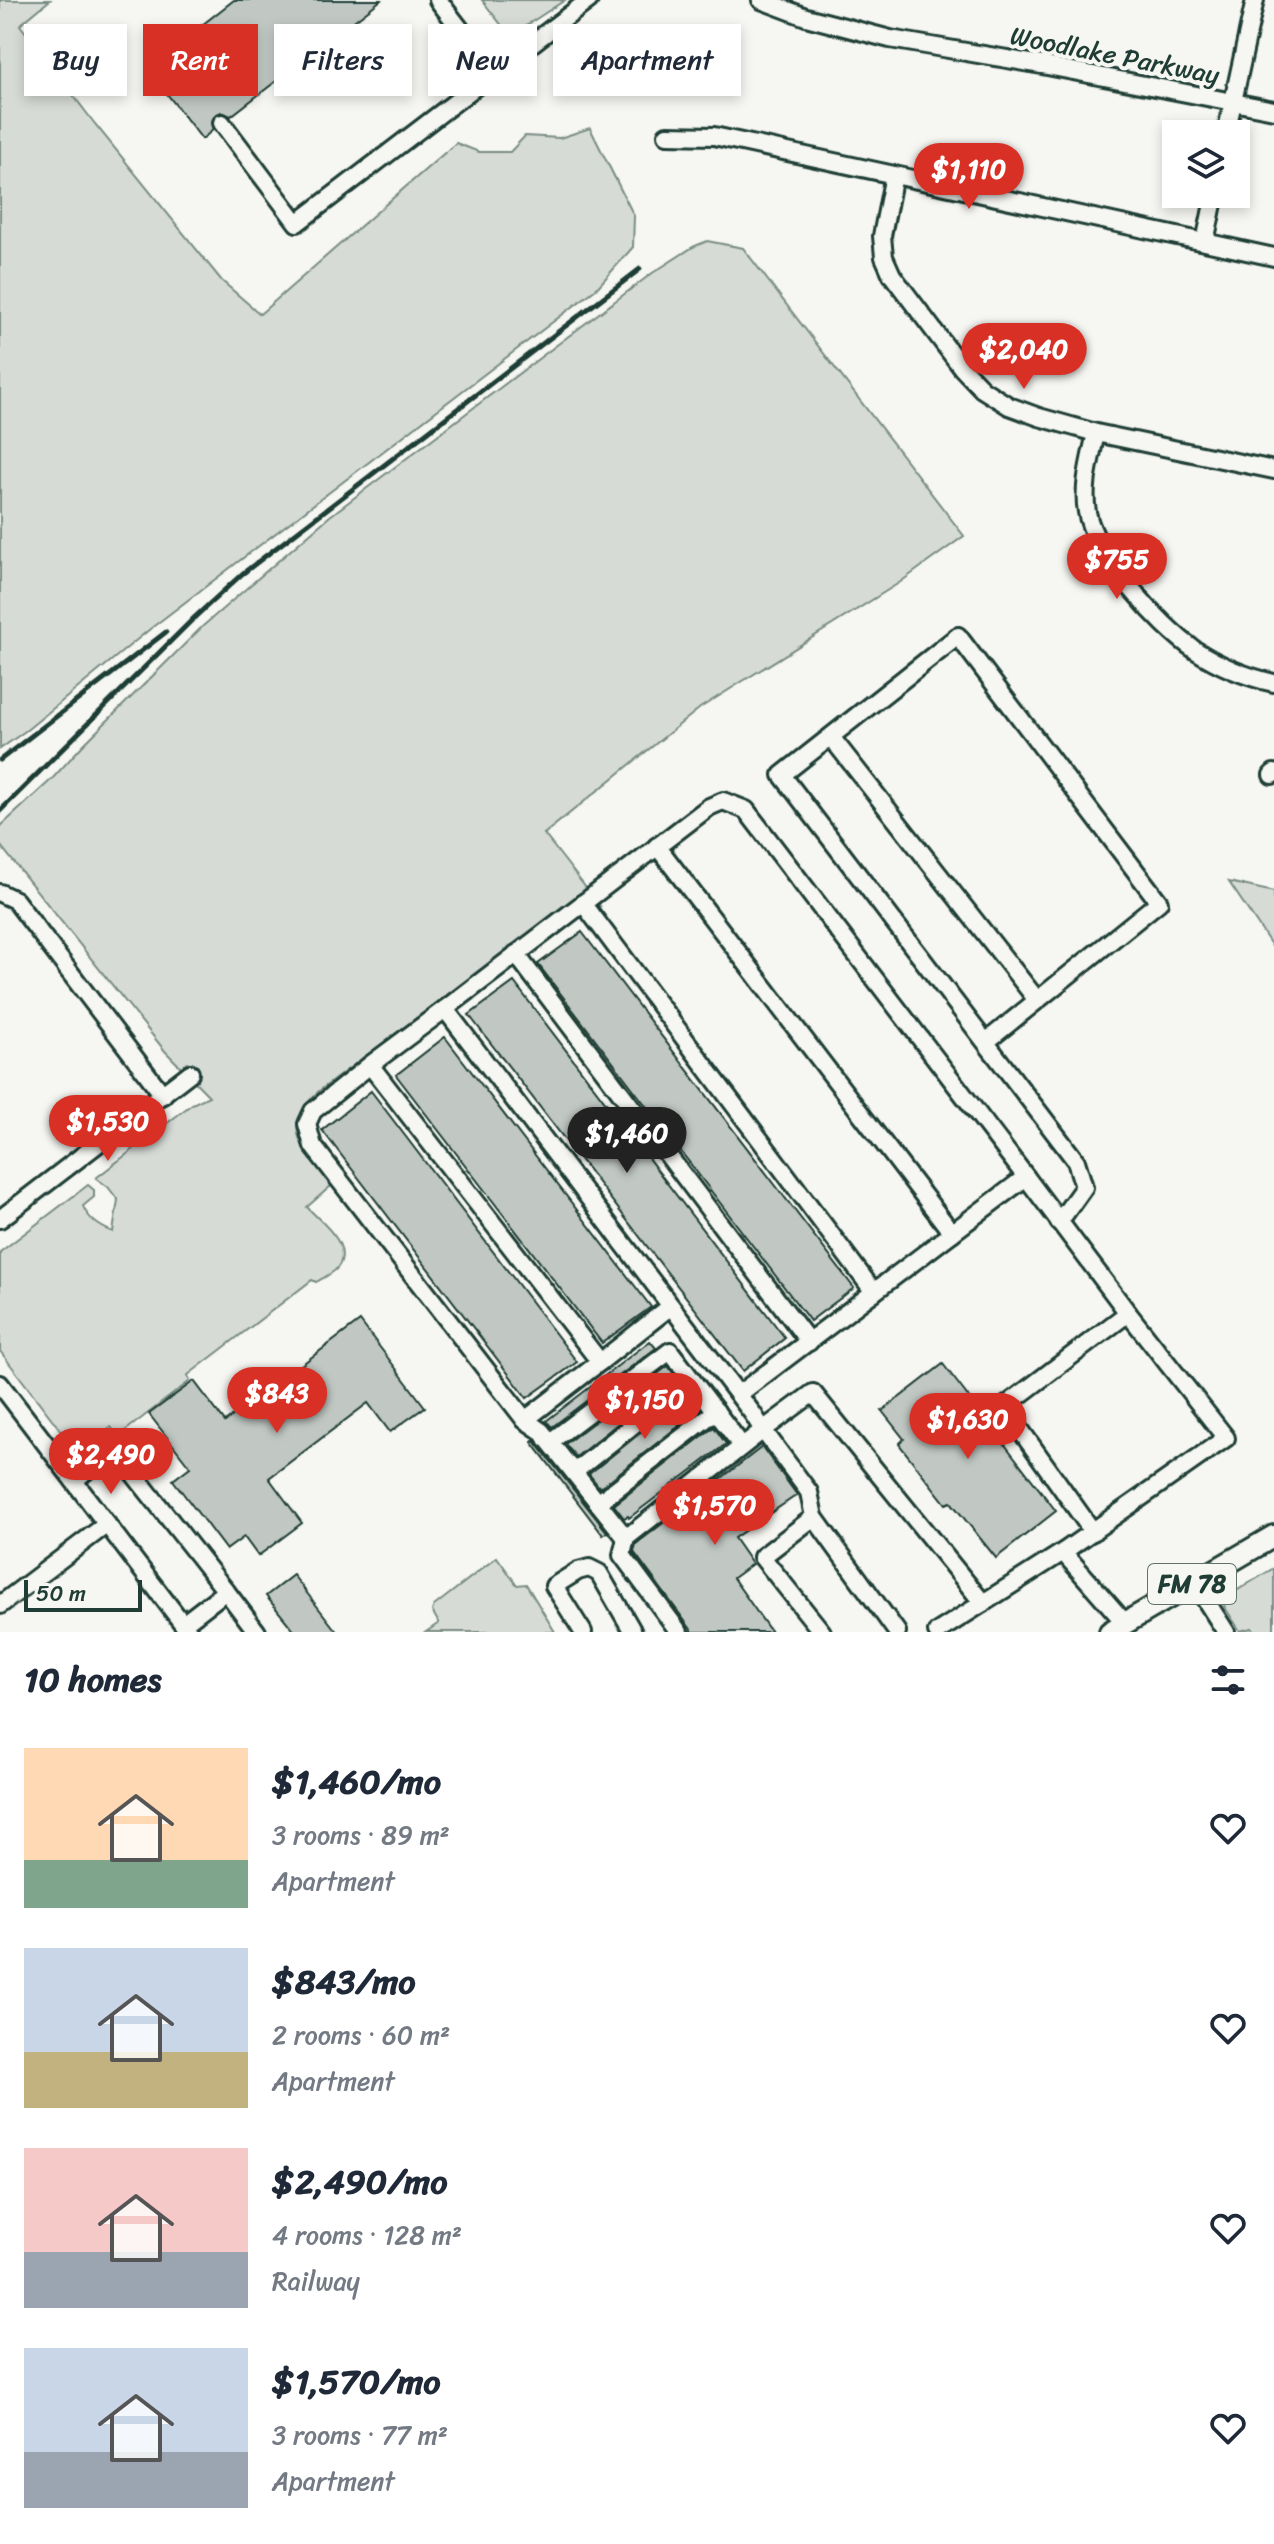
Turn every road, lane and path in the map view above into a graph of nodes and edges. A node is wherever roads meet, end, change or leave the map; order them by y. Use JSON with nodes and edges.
{"nodes":[{"id":1,"x":438,"y":0,"type":"edge"},
{"id":2,"x":589,"y":0,"type":"edge"},
{"id":3,"x":761,"y":0,"type":"edge"},
{"id":4,"x":1255,"y":0,"type":"edge"},
{"id":5,"x":456,"y":24,"type":"edge"},
{"id":6,"x":537,"y":40,"type":"edge"},
{"id":7,"x":464,"y":96,"type":"edge"},
{"id":8,"x":1233,"y":101,"type":"junction"},
{"id":9,"x":1274,"y":110,"type":"edge"},
{"id":10,"x":1229,"y":120,"type":"edge"},
{"id":11,"x":222,"y":123,"type":"dead end"},
{"id":12,"x":667,"y":135,"type":"dead end"},
{"id":13,"x":894,"y":175,"type":"junction"},
{"id":14,"x":1212,"y":208,"type":"edge"},
{"id":15,"x":1205,"y":242,"type":"junction"},
{"id":16,"x":1274,"y":257,"type":"edge"},
{"id":17,"x":1096,"y":433,"type":"junction"},
{"id":18,"x":1274,"y":470,"type":"edge"},
{"id":19,"x":1274,"y":683,"type":"edge"},
{"id":20,"x":831,"y":737,"type":"junction"},
{"id":21,"x":657,"y":846,"type":"junction"},
{"id":22,"x":0,"y":893,"type":"edge"},
{"id":23,"x":583,"y":903,"type":"junction"},
{"id":24,"x":516,"y":954,"type":"junction"},
{"id":25,"x":1037,"y":1000,"type":"junction"},
{"id":26,"x":445,"y":1009,"type":"junction"},
{"id":27,"x":987,"y":1041,"type":"junction"},
{"id":28,"x":370,"y":1065,"type":"junction"},
{"id":29,"x":190,"y":1073,"type":"dead end"},
{"id":30,"x":163,"y":1095,"type":"junction"},
{"id":31,"x":1026,"y":1177,"type":"junction"},
{"id":32,"x":0,"y":1219,"type":"edge"},
{"id":33,"x":1059,"y":1222,"type":"junction"},
{"id":34,"x":952,"y":1233,"type":"junction"},
{"id":35,"x":874,"y":1292,"type":"junction"},
{"id":36,"x":671,"y":1306,"type":"junction"},
{"id":37,"x":1128,"y":1313,"type":"junction"},
{"id":38,"x":809,"y":1342,"type":"junction"},
{"id":39,"x":600,"y":1362,"type":"junction"},
{"id":40,"x":691,"y":1379,"type":"junction"},
{"id":41,"x":0,"y":1384,"type":"edge"},
{"id":42,"x":739,"y":1394,"type":"junction"},
{"id":43,"x":716,"y":1411,"type":"junction"},
{"id":44,"x":525,"y":1420,"type":"junction"},
{"id":45,"x":763,"y":1430,"type":"junction"},
{"id":46,"x":550,"y":1442,"type":"junction"},
{"id":47,"x":742,"y":1446,"type":"junction"},
{"id":48,"x":574,"y":1472,"type":"junction"},
{"id":49,"x":74,"y":1481,"type":"junction"},
{"id":50,"x":598,"y":1503,"type":"junction"},
{"id":51,"x":814,"y":1517,"type":"junction"},
{"id":52,"x":107,"y":1524,"type":"junction"},
{"id":53,"x":1093,"y":1532,"type":"junction"},
{"id":54,"x":1274,"y":1536,"type":"edge"},
{"id":55,"x":626,"y":1538,"type":"junction"},
{"id":56,"x":1063,"y":1552,"type":"junction"},
{"id":57,"x":1194,"y":1582,"type":"junction"},
{"id":58,"x":226,"y":1591,"type":"junction"},
{"id":59,"x":983,"y":1603,"type":"junction"},
{"id":60,"x":0,"y":1605,"type":"edge"},
{"id":61,"x":186,"y":1628,"type":"edge"},
{"id":62,"x":1117,"y":1628,"type":"edge"},
{"id":63,"x":257,"y":1632,"type":"edge"},
{"id":64,"x":583,"y":1632,"type":"edge"},
{"id":65,"x":633,"y":1632,"type":"edge"},
{"id":66,"x":679,"y":1632,"type":"edge"},
{"id":67,"x":822,"y":1632,"type":"edge"},
{"id":68,"x":897,"y":1632,"type":"edge"},
{"id":69,"x":937,"y":1632,"type":"edge"},
{"id":70,"x":1226,"y":1632,"type":"edge"}],
"edges":[{"from":1,"to":5,"type":"street"},
{"from":2,"to":6,"type":"street"},
{"from":3,"to":8,"type":"street","name":"Woodlake Parkway"},
{"from":4,"to":8,"type":"street"},
{"from":7,"to":11,"type":"street"},
{"from":8,"to":9,"type":"street","name":"Woodlake Parkway"},
{"from":8,"to":10,"type":"street"},
{"from":12,"to":13,"type":"street"},
{"from":13,"to":15,"type":"street"},
{"from":13,"to":17,"type":"street"},
{"from":14,"to":15,"type":"street"},
{"from":15,"to":16,"type":"street"},
{"from":17,"to":18,"type":"street"},
{"from":17,"to":19,"type":"street"},
{"from":20,"to":25,"type":"street"},
{"from":20,"to":25,"type":"street"},
{"from":20,"to":27,"type":"street"},
{"from":21,"to":23,"type":"street"},
{"from":21,"to":31,"type":"street"},
{"from":21,"to":34,"type":"street"},
{"from":22,"to":30,"type":"street"},
{"from":23,"to":24,"type":"street"},
{"from":23,"to":35,"type":"street"},
{"from":24,"to":26,"type":"street"},
{"from":24,"to":38,"type":"street"},
{"from":25,"to":27,"type":"street"},
{"from":26,"to":28,"type":"street"},
{"from":26,"to":36,"type":"street"},
{"from":27,"to":33,"type":"street"},
{"from":28,"to":39,"type":"street"},
{"from":28,"to":44,"type":"street"},
{"from":29,"to":30,"type":"street"},
{"from":30,"to":32,"type":"street"},
{"from":31,"to":33,"type":"street"},
{"from":31,"to":34,"type":"street"},
{"from":33,"to":37,"type":"street"},
{"from":34,"to":35,"type":"street"},
{"from":35,"to":38,"type":"street"},
{"from":36,"to":39,"type":"street"},
{"from":36,"to":42,"type":"street"},
{"from":37,"to":53,"type":"street"},
{"from":37,"to":53,"type":"street"},
{"from":38,"to":42,"type":"street"},
{"from":39,"to":44,"type":"street"},
{"from":40,"to":43,"type":"street"},
{"from":40,"to":46,"type":"street"},
{"from":40,"to":48,"type":"street"},
{"from":41,"to":49,"type":"street"},
{"from":42,"to":45,"type":"street"},
{"from":43,"to":47,"type":"street"},
{"from":43,"to":50,"type":"street"},
{"from":44,"to":46,"type":"street"},
{"from":45,"to":47,"type":"street"},
{"from":45,"to":51,"type":"street"},
{"from":45,"to":59,"type":"street"},
{"from":46,"to":48,"type":"street"},
{"from":47,"to":55,"type":"street"},
{"from":48,"to":50,"type":"street"},
{"from":49,"to":52,"type":"street"},
{"from":49,"to":58,"type":"street"},
{"from":50,"to":55,"type":"street"},
{"from":51,"to":67,"type":"street"},
{"from":51,"to":68,"type":"street"},
{"from":52,"to":60,"type":"street"},
{"from":52,"to":61,"type":"street"},
{"from":53,"to":56,"type":"street"},
{"from":54,"to":57,"type":"main road","number":"FM 78"},
{"from":55,"to":66,"type":"street"},
{"from":56,"to":59,"type":"street"},
{"from":56,"to":62,"type":"street"},
{"from":57,"to":62,"type":"main road","number":"FM 78"},
{"from":57,"to":70,"type":"street"},
{"from":58,"to":61,"type":"street"},
{"from":58,"to":63,"type":"street"},
{"from":59,"to":69,"type":"street"},
{"from":64,"to":65,"type":"street"}]}
